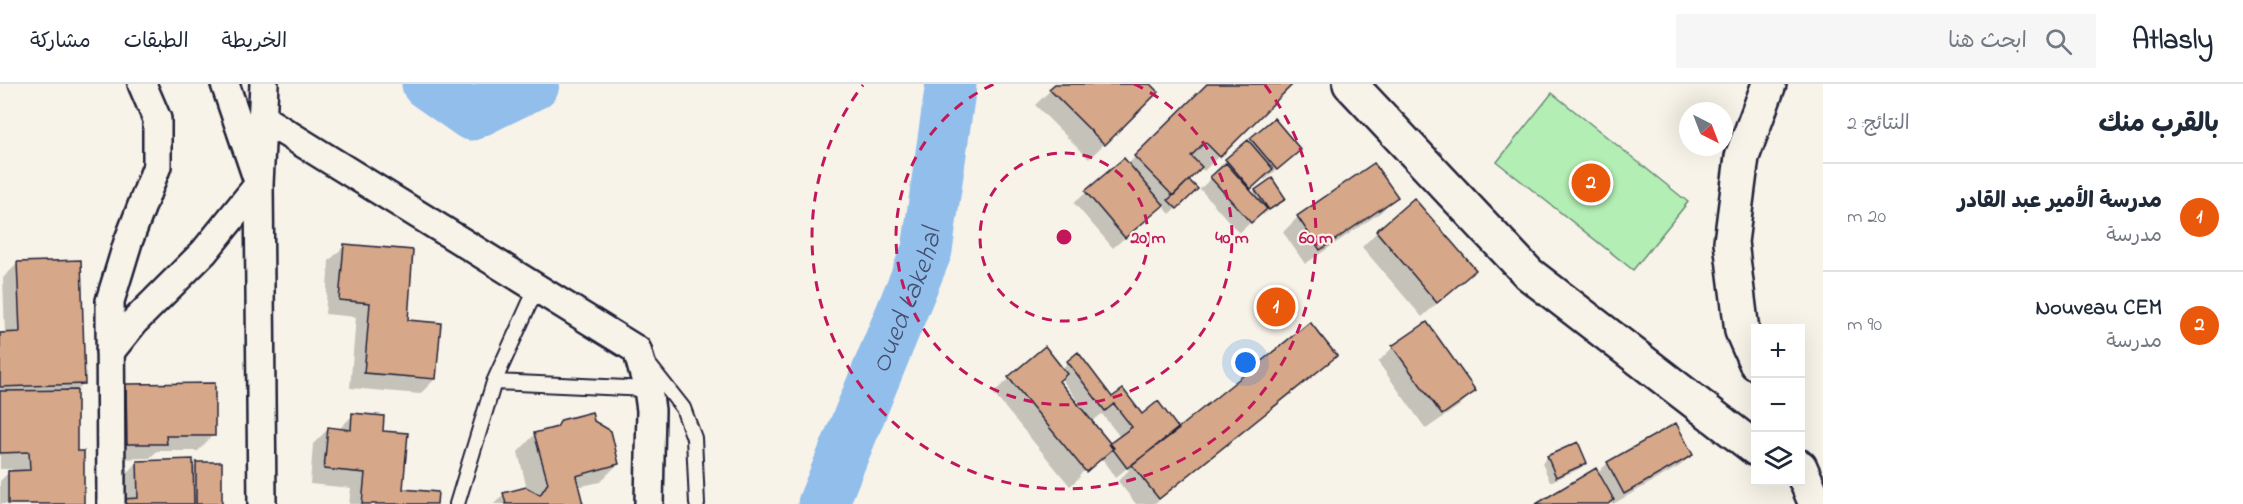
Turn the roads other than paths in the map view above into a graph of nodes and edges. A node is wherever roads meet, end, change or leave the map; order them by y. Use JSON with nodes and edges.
{"nodes":[{"id":1,"x":142,"y":84,"type":"edge"},
{"id":2,"x":225,"y":84,"type":"edge"},
{"id":3,"x":264,"y":84,"type":"edge"},
{"id":4,"x":1350,"y":84,"type":"edge"},
{"id":5,"x":1769,"y":84,"type":"edge"},
{"id":6,"x":262,"y":118,"type":"junction"},
{"id":7,"x":259,"y":184,"type":"junction"},
{"id":8,"x":536,"y":289,"type":"junction"},
{"id":9,"x":637,"y":350,"type":"junction"},
{"id":10,"x":110,"y":352,"type":"junction"},
{"id":11,"x":1751,"y":353,"type":"edge"},
{"id":12,"x":494,"y":382,"type":"junction"},
{"id":13,"x":648,"y":389,"type":"junction"},
{"id":14,"x":1751,"y":446,"type":"edge"},
{"id":15,"x":1805,"y":479,"type":"edge"},
{"id":16,"x":111,"y":504,"type":"edge"},
{"id":17,"x":262,"y":504,"type":"edge"},
{"id":18,"x":457,"y":504,"type":"edge"},
{"id":19,"x":649,"y":504,"type":"edge"},
{"id":20,"x":697,"y":504,"type":"edge"},
{"id":21,"x":1816,"y":504,"type":"edge"}],
"edges":[{"from":1,"to":10,"type":"street"},
{"from":2,"to":7,"type":"street"},
{"from":3,"to":6,"type":"street"},
{"from":4,"to":14,"type":"main road"},
{"from":5,"to":11,"type":"main road"},
{"from":6,"to":7,"type":"street"},
{"from":6,"to":8,"type":"street"},
{"from":7,"to":10,"type":"street"},
{"from":7,"to":17,"type":"street"},
{"from":8,"to":9,"type":"street"},
{"from":8,"to":12,"type":"lane"},
{"from":9,"to":13,"type":"street"},
{"from":9,"to":20,"type":"lane"},
{"from":10,"to":16,"type":"street"},
{"from":12,"to":13,"type":"lane"},
{"from":12,"to":18,"type":"lane"},
{"from":13,"to":19,"type":"street"},
{"from":15,"to":21,"type":"main road"}]}
